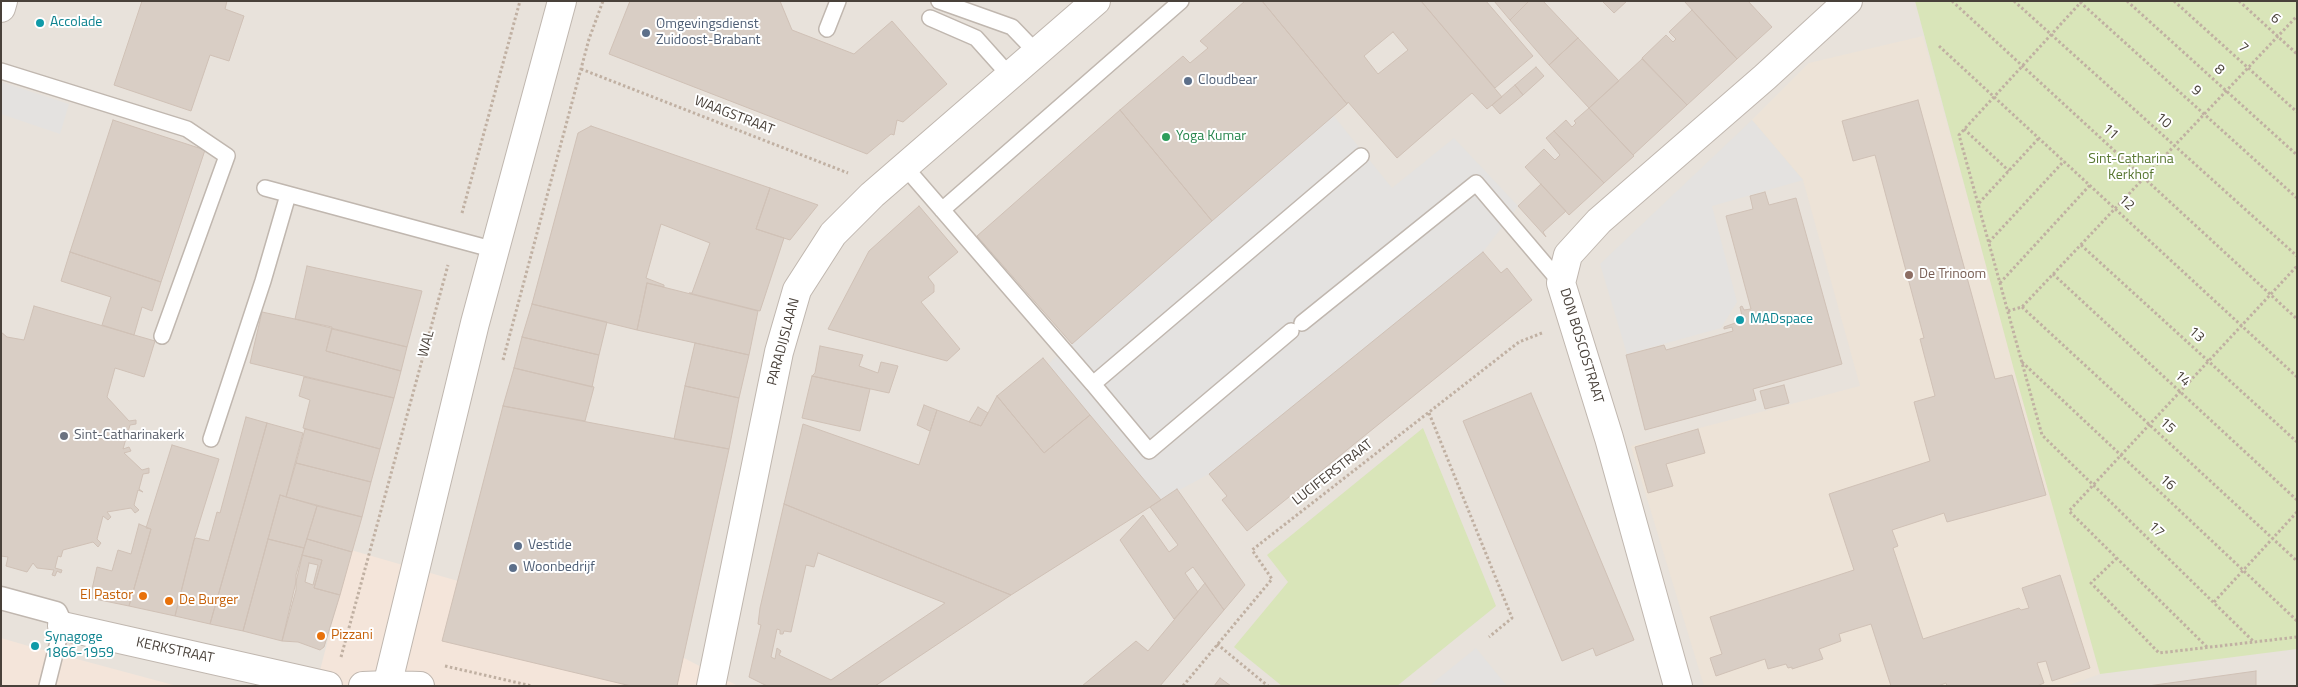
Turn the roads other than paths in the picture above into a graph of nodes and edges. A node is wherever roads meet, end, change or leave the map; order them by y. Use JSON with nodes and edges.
{"nodes":[{"id":1,"x":3,"y":1,"type":"edge"},
{"id":2,"x":562,"y":1,"type":"edge"},
{"id":3,"x":838,"y":1,"type":"edge"},
{"id":4,"x":939,"y":1,"type":"edge"},
{"id":5,"x":1096,"y":1,"type":"edge"},
{"id":6,"x":1181,"y":1,"type":"edge"},
{"id":7,"x":1848,"y":1,"type":"edge"},
{"id":8,"x":1,"y":8,"type":"edge"},
{"id":9,"x":930,"y":18,"type":"dead end"},
{"id":10,"x":827,"y":29,"type":"dead end"},
{"id":11,"x":1037,"y":53,"type":"junction"},
{"id":12,"x":1,"y":71,"type":"edge"},
{"id":13,"x":1010,"y":76,"type":"junction"},
{"id":14,"x":1361,"y":156,"type":"dead end"},
{"id":15,"x":905,"y":167,"type":"junction"},
{"id":16,"x":265,"y":188,"type":"dead end"},
{"id":17,"x":288,"y":195,"type":"junction"},
{"id":18,"x":942,"y":210,"type":"junction"},
{"id":19,"x":495,"y":250,"type":"junction"},
{"id":20,"x":1560,"y":283,"type":"junction"},
{"id":21,"x":162,"y":336,"type":"dead end"},
{"id":22,"x":1093,"y":384,"type":"junction"},
{"id":23,"x":211,"y":439,"type":"dead end"},
{"id":24,"x":1,"y":598,"type":"edge"},
{"id":25,"x":62,"y":626,"type":"junction"},
{"id":26,"x":334,"y":674,"type":"edge"},
{"id":27,"x":379,"y":685,"type":"edge"},
{"id":28,"x":47,"y":686,"type":"edge"},
{"id":29,"x":420,"y":686,"type":"edge"},
{"id":30,"x":711,"y":686,"type":"edge"},
{"id":31,"x":1678,"y":686,"type":"edge"}],
"edges":[{"from":1,"to":8,"type":"street"},
{"from":2,"to":19,"type":"street"},
{"from":3,"to":10,"type":"lane"},
{"from":4,"to":11,"type":"lane"},
{"from":5,"to":11,"type":"street","name":"PARADIJSLAAN"},
{"from":6,"to":18,"type":"lane"},
{"from":7,"to":20,"type":"street","name":"DON BOSCOSTRAAT"},
{"from":9,"to":13,"type":"lane"},
{"from":11,"to":13,"type":"street","name":"PARADIJSLAAN"},
{"from":12,"to":21,"type":"lane"},
{"from":13,"to":15,"type":"street","name":"PARADIJSLAAN"},
{"from":14,"to":22,"type":"lane"},
{"from":15,"to":18,"type":"lane"},
{"from":15,"to":30,"type":"street","name":"PARADIJSLAAN"},
{"from":16,"to":17,"type":"lane"},
{"from":17,"to":19,"type":"lane"},
{"from":17,"to":23,"type":"lane"},
{"from":18,"to":22,"type":"lane"},
{"from":19,"to":27,"type":"street"},
{"from":20,"to":22,"type":"lane"},
{"from":20,"to":31,"type":"street","name":"DON BOSCOSTRAAT"},
{"from":24,"to":25,"type":"street"},
{"from":25,"to":26,"type":"street","name":"KERKSTRAAT"},
{"from":25,"to":28,"type":"lane"},
{"from":27,"to":29,"type":"street"}]}
